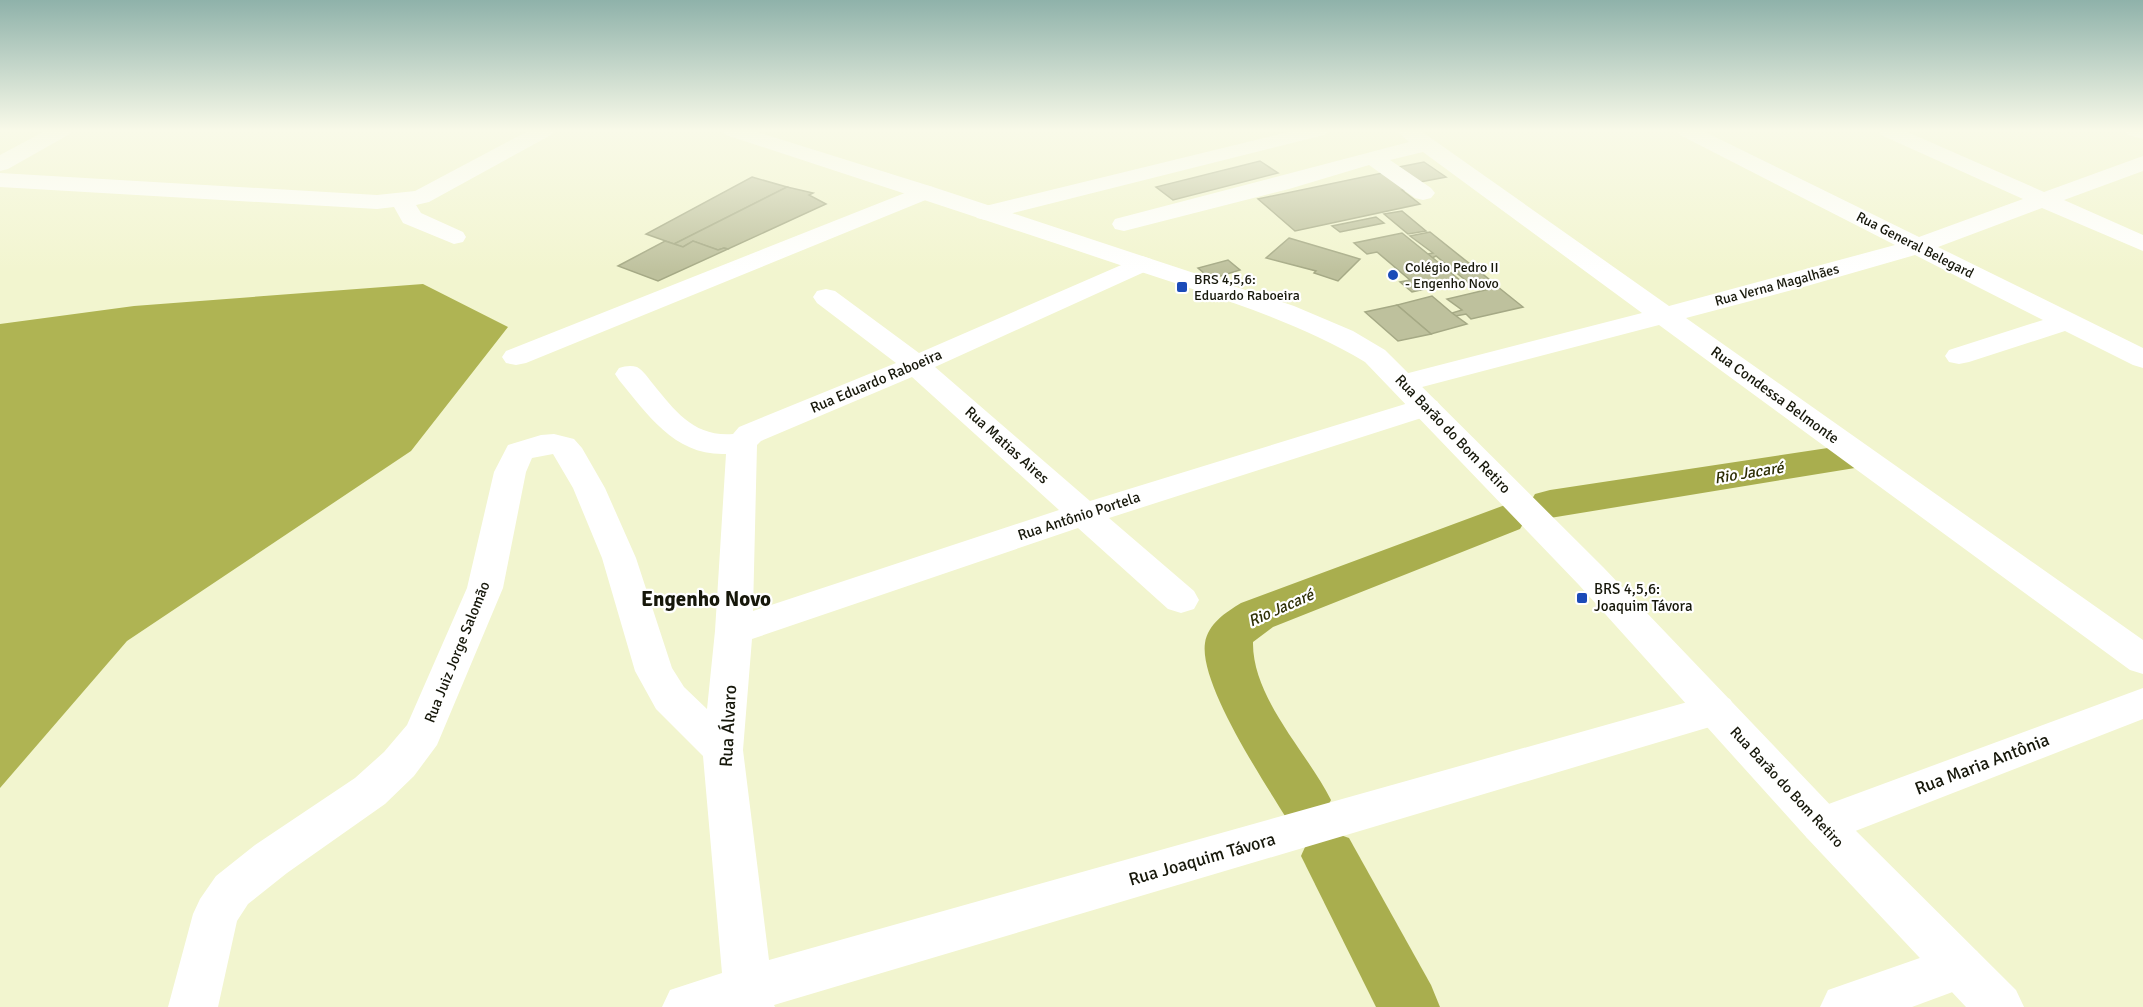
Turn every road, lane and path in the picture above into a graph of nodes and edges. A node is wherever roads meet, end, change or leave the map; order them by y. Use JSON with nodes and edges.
{"nodes":[{"id":1,"x":458,"y":178,"type":"edge"},
{"id":2,"x":881,"y":178,"type":"edge"},
{"id":3,"x":1118,"y":178,"type":"edge"},
{"id":4,"x":1301,"y":178,"type":"edge"},
{"id":5,"x":1402,"y":178,"type":"edge"},
{"id":6,"x":1473,"y":178,"type":"edge"},
{"id":7,"x":1781,"y":178,"type":"edge"},
{"id":8,"x":1996,"y":178,"type":"edge"},
{"id":9,"x":2104,"y":178,"type":"edge"},
{"id":10,"x":0,"y":180,"type":"edge"},
{"id":11,"x":925,"y":192,"type":"junction"},
{"id":12,"x":1140,"y":192,"type":"dead end"},
{"id":13,"x":1423,"y":193,"type":"dead end"},
{"id":14,"x":402,"y":200,"type":"junction"},
{"id":15,"x":2046,"y":200,"type":"junction"},
{"id":16,"x":1167,"y":212,"type":"junction"},
{"id":17,"x":985,"y":213,"type":"junction"},
{"id":18,"x":1124,"y":224,"type":"dead end"},
{"id":19,"x":454,"y":237,"type":"dead end"},
{"id":20,"x":2143,"y":244,"type":"edge"},
{"id":21,"x":1918,"y":246,"type":"junction"},
{"id":22,"x":1142,"y":264,"type":"junction"},
{"id":23,"x":826,"y":297,"type":"dead end"},
{"id":24,"x":1664,"y":315,"type":"junction"},
{"id":25,"x":2067,"y":321,"type":"junction"},
{"id":26,"x":1959,"y":356,"type":"dead end"},
{"id":27,"x":516,"y":357,"type":"dead end"},
{"id":28,"x":2143,"y":359,"type":"edge"},
{"id":29,"x":916,"y":365,"type":"junction"},
{"id":30,"x":629,"y":374,"type":"dead end"},
{"id":31,"x":1414,"y":395,"type":"junction"},
{"id":32,"x":742,"y":443,"type":"junction"},
{"id":33,"x":1084,"y":514,"type":"junction"},
{"id":34,"x":1181,"y":600,"type":"dead end"},
{"id":35,"x":734,"y":631,"type":"junction"},
{"id":36,"x":2143,"y":660,"type":"edge"},
{"id":37,"x":2143,"y":703,"type":"edge"},
{"id":38,"x":1716,"y":710,"type":"junction"},
{"id":39,"x":723,"y":750,"type":"junction"},
{"id":40,"x":1822,"y":825,"type":"junction"},
{"id":41,"x":1960,"y":967,"type":"junction"},
{"id":42,"x":749,"y":999,"type":"edge"},
{"id":43,"x":193,"y":1007,"type":"edge"},
{"id":44,"x":687,"y":1007,"type":"edge"},
{"id":45,"x":1845,"y":1007,"type":"edge"},
{"id":46,"x":1999,"y":1007,"type":"edge"}],
"edges":[{"from":1,"to":14,"type":"street"},
{"from":2,"to":11,"type":"street","name":"Rua Barão do Bom Retiro"},
{"from":3,"to":17,"type":"street"},
{"from":4,"to":16,"type":"street"},
{"from":5,"to":13,"type":"street"},
{"from":6,"to":24,"type":"street","name":"Rua Condessa Belmonte"},
{"from":7,"to":21,"type":"street","name":"Rua General Belegard"},
{"from":8,"to":15,"type":"street"},
{"from":9,"to":15,"type":"street","name":"Rua Verna Magalhães"},
{"from":10,"to":14,"type":"street"},
{"from":11,"to":17,"type":"street","name":"Rua Barão do Bom Retiro"},
{"from":11,"to":27,"type":"street"},
{"from":12,"to":16,"type":"street"},
{"from":14,"to":19,"type":"street"},
{"from":15,"to":20,"type":"street"},
{"from":15,"to":21,"type":"street","name":"Rua Verna Magalhães"},
{"from":16,"to":18,"type":"street"},
{"from":17,"to":22,"type":"street","name":"Rua Barão do Bom Retiro"},
{"from":21,"to":24,"type":"street","name":"Rua Verna Magalhães"},
{"from":21,"to":25,"type":"street","name":"Rua General Belegard"},
{"from":22,"to":29,"type":"street","name":"Rua Eduardo Raboeira"},
{"from":22,"to":31,"type":"street","name":"Rua Barão do Bom Retiro"},
{"from":23,"to":29,"type":"street","name":"Rua Matias Aires"},
{"from":24,"to":31,"type":"street","name":"Rua Verna Magalhães"},
{"from":24,"to":36,"type":"street","name":"Rua Condessa Belmonte"},
{"from":25,"to":26,"type":"street"},
{"from":25,"to":28,"type":"street","name":"Rua General Belegard"},
{"from":29,"to":32,"type":"street","name":"Rua Eduardo Raboeira"},
{"from":29,"to":33,"type":"street","name":"Rua Matias Aires"},
{"from":30,"to":32,"type":"street"},
{"from":31,"to":33,"type":"street","name":"Rua Antônio Portela"},
{"from":31,"to":38,"type":"street","name":"Rua Barão do Bom Retiro"},
{"from":32,"to":35,"type":"street","name":"Rua Álvaro"},
{"from":33,"to":34,"type":"street","name":"Rua Matias Aires"},
{"from":33,"to":35,"type":"street","name":"Rua Antônio Portela"},
{"from":35,"to":39,"type":"street","name":"Rua Álvaro"},
{"from":37,"to":40,"type":"street","name":"Rua Maria Antônia"},
{"from":38,"to":40,"type":"street","name":"Rua Barão do Bom Retiro"},
{"from":38,"to":42,"type":"street","name":"Rua Joaquim Távora"},
{"from":39,"to":42,"type":"street","name":"Rua Álvaro"},
{"from":39,"to":43,"type":"street","name":"Rua Juiz Jorge Salomão"},
{"from":40,"to":41,"type":"street","name":"Rua Barão do Bom Retiro"},
{"from":41,"to":45,"type":"street"},
{"from":41,"to":46,"type":"street","name":"Rua Barão do Bom Retiro"},
{"from":42,"to":44,"type":"street","name":"Rua Joaquim Távora"}]}
